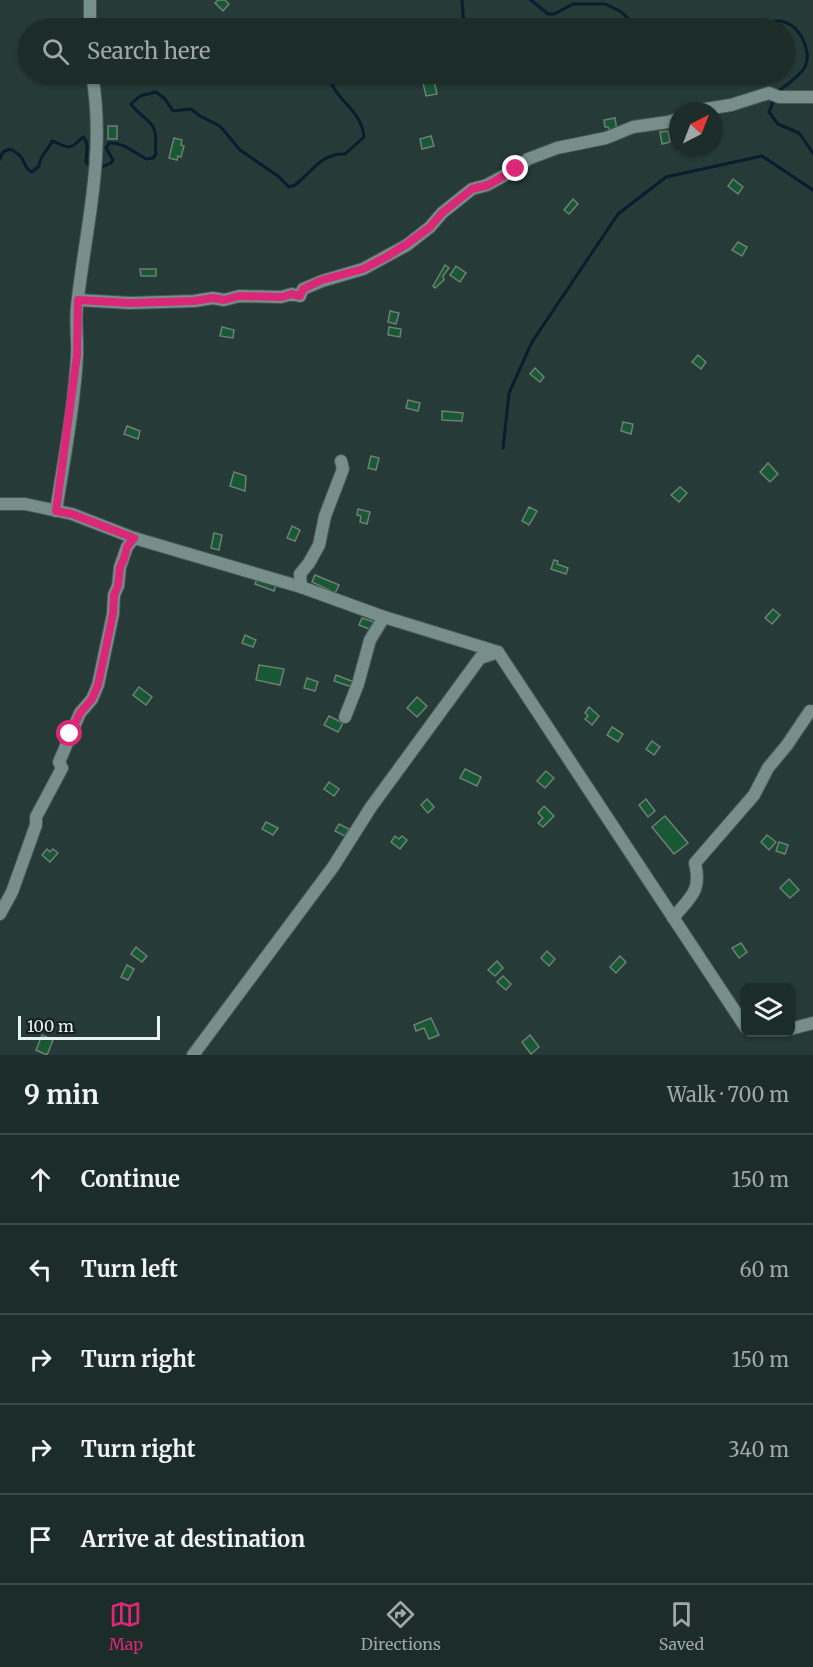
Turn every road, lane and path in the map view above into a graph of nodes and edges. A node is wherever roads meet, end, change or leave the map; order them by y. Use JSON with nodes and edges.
{"nodes":[{"id":1,"x":90,"y":0,"type":"edge"},
{"id":2,"x":90,"y":18,"type":"edge"},
{"id":3,"x":94,"y":84,"type":"edge"},
{"id":4,"x":813,"y":97,"type":"edge"},
{"id":5,"x":723,"y":106,"type":"edge"},
{"id":6,"x":669,"y":122,"type":"edge"},
{"id":7,"x":78,"y":300,"type":"junction"},
{"id":8,"x":341,"y":461,"type":"dead end"},
{"id":9,"x":0,"y":504,"type":"edge"},
{"id":10,"x":56,"y":511,"type":"junction"},
{"id":11,"x":134,"y":538,"type":"junction"},
{"id":12,"x":301,"y":586,"type":"junction"},
{"id":13,"x":384,"y":617,"type":"junction"},
{"id":14,"x":498,"y":652,"type":"junction"},
{"id":15,"x":810,"y":711,"type":"dead end"},
{"id":16,"x":345,"y":717,"type":"dead end"},
{"id":17,"x":0,"y":914,"type":"edge"},
{"id":18,"x":673,"y":918,"type":"junction"},
{"id":19,"x":741,"y":1020,"type":"edge"},
{"id":20,"x":813,"y":1023,"type":"edge"},
{"id":21,"x":795,"y":1028,"type":"edge"},
{"id":22,"x":193,"y":1055,"type":"edge"}],
"edges":[{"from":1,"to":2,"type":"street"},
{"from":3,"to":7,"type":"street"},
{"from":4,"to":5,"type":"street"},
{"from":6,"to":7,"type":"street"},
{"from":7,"to":10,"type":"street"},
{"from":8,"to":12,"type":"street"},
{"from":9,"to":10,"type":"street"},
{"from":10,"to":11,"type":"street"},
{"from":11,"to":12,"type":"street"},
{"from":11,"to":17,"type":"street"},
{"from":12,"to":13,"type":"street"},
{"from":13,"to":14,"type":"street"},
{"from":13,"to":16,"type":"street"},
{"from":14,"to":18,"type":"street"},
{"from":14,"to":22,"type":"street"},
{"from":15,"to":18,"type":"street"},
{"from":18,"to":19,"type":"street"},
{"from":20,"to":21,"type":"street"}]}
